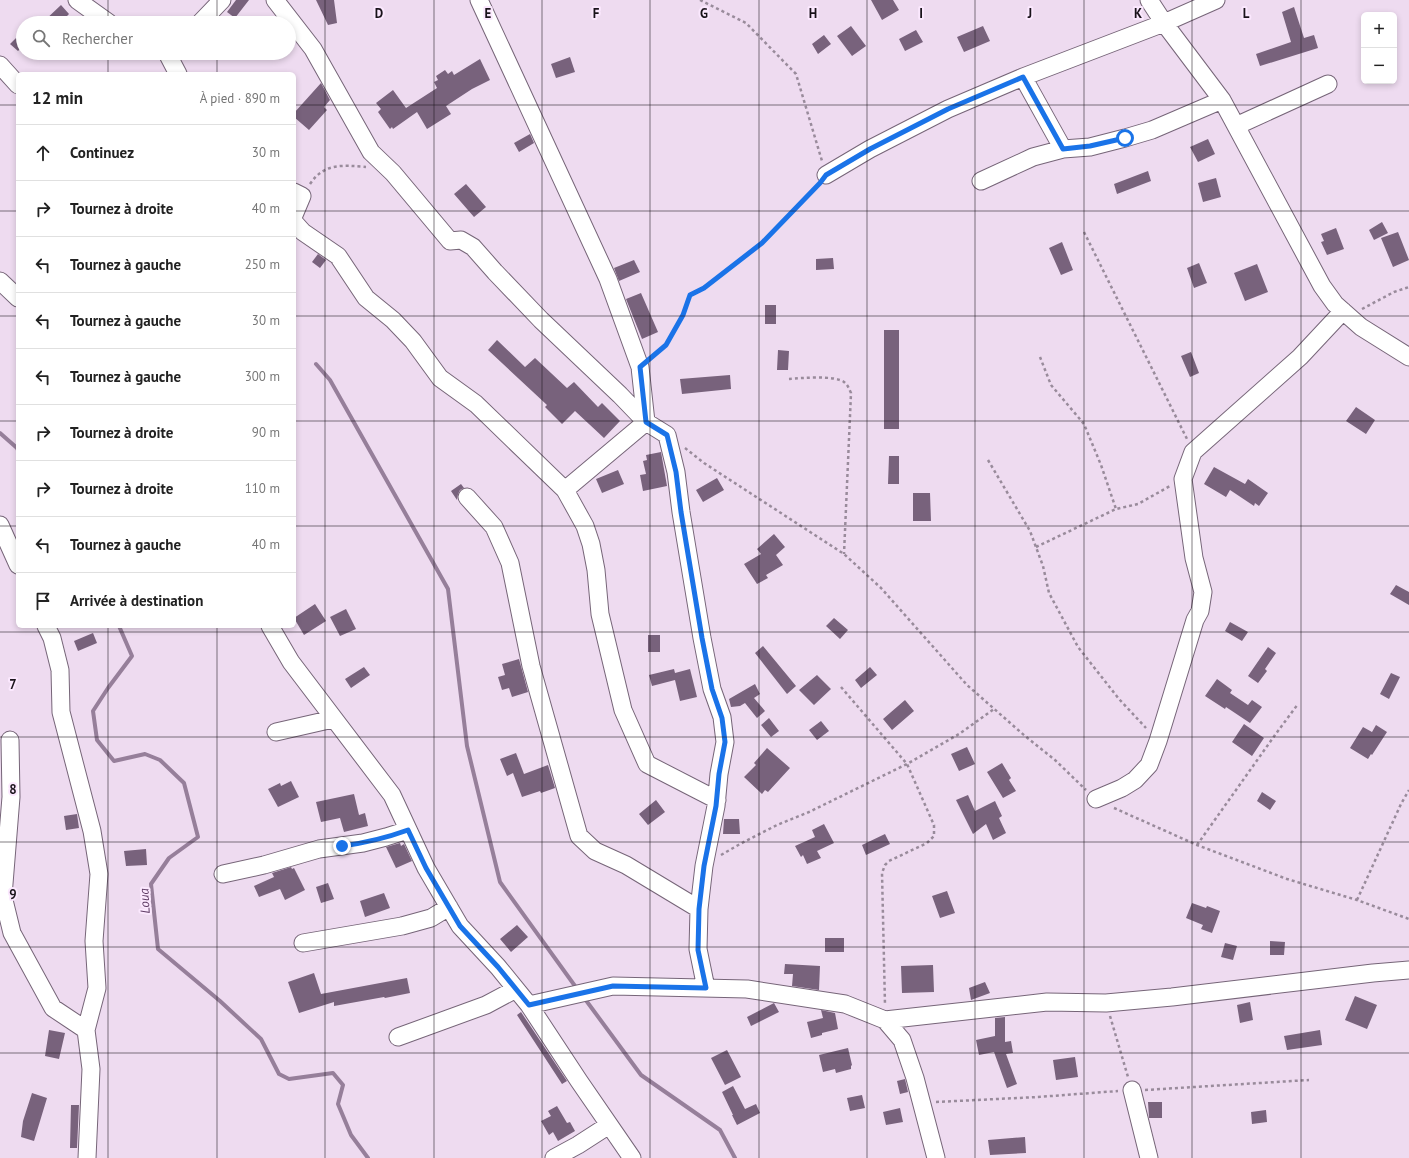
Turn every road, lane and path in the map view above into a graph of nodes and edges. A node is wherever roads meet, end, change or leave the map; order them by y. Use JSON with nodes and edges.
{"nodes":[{"id":1,"x":77,"y":0,"type":"edge"},
{"id":2,"x":222,"y":0,"type":"edge"},
{"id":3,"x":275,"y":0,"type":"edge"},
{"id":4,"x":479,"y":0,"type":"edge"},
{"id":5,"x":700,"y":0,"type":"edge"},
{"id":6,"x":1149,"y":0,"type":"edge"},
{"id":7,"x":1216,"y":0,"type":"edge"},
{"id":8,"x":100,"y":16,"type":"edge"},
{"id":9,"x":207,"y":16,"type":"edge"},
{"id":10,"x":287,"y":16,"type":"edge"},
{"id":11,"x":1164,"y":23,"type":"junction"},
{"id":12,"x":296,"y":27,"type":"edge"},
{"id":13,"x":171,"y":60,"type":"edge"},
{"id":14,"x":0,"y":66,"type":"edge"},
{"id":15,"x":177,"y":72,"type":"edge"},
{"id":16,"x":1023,"y":77,"type":"junction"},
{"id":17,"x":16,"y":83,"type":"edge"},
{"id":18,"x":1328,"y":84,"type":"dead end"},
{"id":19,"x":1222,"y":100,"type":"junction"},
{"id":20,"x":1236,"y":126,"type":"junction"},
{"id":21,"x":1063,"y":149,"type":"junction"},
{"id":22,"x":368,"y":167,"type":"dead end"},
{"id":23,"x":826,"y":175,"type":"junction"},
{"id":24,"x":981,"y":181,"type":"dead end"},
{"id":25,"x":298,"y":194,"type":"edge"},
{"id":26,"x":296,"y":204,"type":"edge"},
{"id":27,"x":296,"y":224,"type":"edge"},
{"id":28,"x":1084,"y":232,"type":"dead end"},
{"id":29,"x":0,"y":281,"type":"edge"},
{"id":30,"x":1409,"y":287,"type":"edge"},
{"id":31,"x":16,"y":296,"type":"edge"},
{"id":32,"x":1346,"y":314,"type":"junction"},
{"id":33,"x":1409,"y":356,"type":"edge"},
{"id":34,"x":1040,"y":357,"type":"dead end"},
{"id":35,"x":640,"y":367,"type":"junction"},
{"id":36,"x":789,"y":378,"type":"dead end"},
{"id":37,"x":646,"y":422,"type":"junction"},
{"id":38,"x":667,"y":435,"type":"junction"},
{"id":39,"x":1194,"y":452,"type":"junction"},
{"id":40,"x":988,"y":460,"type":"dead end"},
{"id":41,"x":1183,"y":479,"type":"junction"},
{"id":42,"x":566,"y":490,"type":"junction"},
{"id":43,"x":467,"y":497,"type":"dead end"},
{"id":44,"x":1116,"y":509,"type":"junction"},
{"id":45,"x":0,"y":525,"type":"edge"},
{"id":46,"x":1036,"y":546,"type":"junction"},
{"id":47,"x":844,"y":554,"type":"junction"},
{"id":48,"x":16,"y":561,"type":"edge"},
{"id":49,"x":47,"y":628,"type":"edge"},
{"id":50,"x":271,"y":628,"type":"edge"},
{"id":51,"x":841,"y":687,"type":"dead end"},
{"id":52,"x":1298,"y":704,"type":"dead end"},
{"id":53,"x":994,"y":709,"type":"junction"},
{"id":54,"x":333,"y":719,"type":"junction"},
{"id":55,"x":276,"y":732,"type":"dead end"},
{"id":56,"x":10,"y":740,"type":"dead end"},
{"id":57,"x":1158,"y":742,"type":"junction"},
{"id":58,"x":907,"y":764,"type":"junction"},
{"id":59,"x":1409,"y":790,"type":"edge"},
{"id":60,"x":1096,"y":799,"type":"junction"},
{"id":61,"x":717,"y":800,"type":"junction"},
{"id":62,"x":408,"y":830,"type":"junction"},
{"id":63,"x":1197,"y":845,"type":"junction"},
{"id":64,"x":704,"y":866,"type":"junction"},
{"id":65,"x":223,"y":874,"type":"dead end"},
{"id":66,"x":1357,"y":900,"type":"junction"},
{"id":67,"x":449,"y":907,"type":"junction"},
{"id":68,"x":699,"y":909,"type":"junction"},
{"id":69,"x":1409,"y":919,"type":"edge"},
{"id":70,"x":303,"y":944,"type":"dead end"},
{"id":71,"x":1409,"y":970,"type":"edge"},
{"id":72,"x":706,"y":988,"type":"junction"},
{"id":73,"x":516,"y":989,"type":"junction"},
{"id":74,"x":1106,"y":1003,"type":"junction"},
{"id":75,"x":529,"y":1005,"type":"junction"},
{"id":76,"x":885,"y":1020,"type":"junction"},
{"id":77,"x":86,"y":1030,"type":"junction"},
{"id":78,"x":398,"y":1037,"type":"dead end"},
{"id":79,"x":1308,"y":1080,"type":"dead end"},
{"id":80,"x":1132,"y":1090,"type":"junction"},
{"id":81,"x":921,"y":1102,"type":"junction"},
{"id":82,"x":609,"y":1125,"type":"junction"},
{"id":83,"x":87,"y":1158,"type":"edge"},
{"id":84,"x":554,"y":1158,"type":"edge"},
{"id":85,"x":632,"y":1158,"type":"edge"},
{"id":86,"x":936,"y":1158,"type":"edge"},
{"id":87,"x":1148,"y":1158,"type":"edge"}],
"edges":[{"from":1,"to":8,"type":"street"},
{"from":2,"to":9,"type":"street"},
{"from":3,"to":10,"type":"street"},
{"from":4,"to":35,"type":"street"},
{"from":5,"to":23,"type":"path"},
{"from":6,"to":11,"type":"street"},
{"from":7,"to":11,"type":"street"},
{"from":11,"to":16,"type":"street"},
{"from":11,"to":19,"type":"street"},
{"from":12,"to":37,"type":"street"},
{"from":13,"to":15,"type":"street"},
{"from":14,"to":17,"type":"street"},
{"from":16,"to":21,"type":"street"},
{"from":16,"to":23,"type":"street"},
{"from":18,"to":20,"type":"street"},
{"from":19,"to":20,"type":"street"},
{"from":19,"to":21,"type":"street"},
{"from":20,"to":32,"type":"street"},
{"from":21,"to":24,"type":"street"},
{"from":22,"to":25,"type":"path"},
{"from":23,"to":35,"type":"path"},
{"from":25,"to":26,"type":"street"},
{"from":27,"to":42,"type":"street"},
{"from":28,"to":39,"type":"path"},
{"from":29,"to":31,"type":"street"},
{"from":30,"to":32,"type":"path"},
{"from":32,"to":33,"type":"street"},
{"from":32,"to":39,"type":"street"},
{"from":34,"to":44,"type":"path"},
{"from":35,"to":37,"type":"street"},
{"from":36,"to":47,"type":"path"},
{"from":37,"to":38,"type":"street"},
{"from":37,"to":42,"type":"street"},
{"from":38,"to":47,"type":"path"},
{"from":38,"to":61,"type":"street"},
{"from":39,"to":41,"type":"street"},
{"from":40,"to":46,"type":"path"},
{"from":41,"to":44,"type":"path"},
{"from":41,"to":57,"type":"street"},
{"from":42,"to":61,"type":"street"},
{"from":43,"to":68,"type":"street"},
{"from":44,"to":46,"type":"path"},
{"from":45,"to":48,"type":"street"},
{"from":46,"to":57,"type":"path"},
{"from":47,"to":53,"type":"path"},
{"from":49,"to":77,"type":"street"},
{"from":50,"to":54,"type":"street"},
{"from":51,"to":58,"type":"path"},
{"from":52,"to":63,"type":"path"},
{"from":53,"to":58,"type":"path"},
{"from":53,"to":60,"type":"path"},
{"from":54,"to":55,"type":"street"},
{"from":54,"to":62,"type":"street"},
{"from":56,"to":77,"type":"street"},
{"from":57,"to":60,"type":"street"},
{"from":58,"to":64,"type":"path"},
{"from":58,"to":76,"type":"path"},
{"from":59,"to":66,"type":"path"},
{"from":60,"to":63,"type":"path"},
{"from":61,"to":64,"type":"street"},
{"from":62,"to":65,"type":"street"},
{"from":62,"to":67,"type":"street"},
{"from":63,"to":66,"type":"path"},
{"from":64,"to":68,"type":"street"},
{"from":66,"to":69,"type":"path"},
{"from":67,"to":70,"type":"street"},
{"from":67,"to":73,"type":"street"},
{"from":68,"to":72,"type":"street"},
{"from":71,"to":74,"type":"street"},
{"from":72,"to":75,"type":"street"},
{"from":72,"to":76,"type":"street"},
{"from":73,"to":75,"type":"street"},
{"from":73,"to":78,"type":"street"},
{"from":74,"to":76,"type":"street"},
{"from":74,"to":80,"type":"path"},
{"from":75,"to":82,"type":"street"},
{"from":76,"to":81,"type":"street"},
{"from":77,"to":83,"type":"street"},
{"from":79,"to":80,"type":"path"},
{"from":80,"to":81,"type":"path"},
{"from":80,"to":87,"type":"street"},
{"from":81,"to":86,"type":"street"},
{"from":82,"to":84,"type":"street"},
{"from":82,"to":85,"type":"street"}]}
